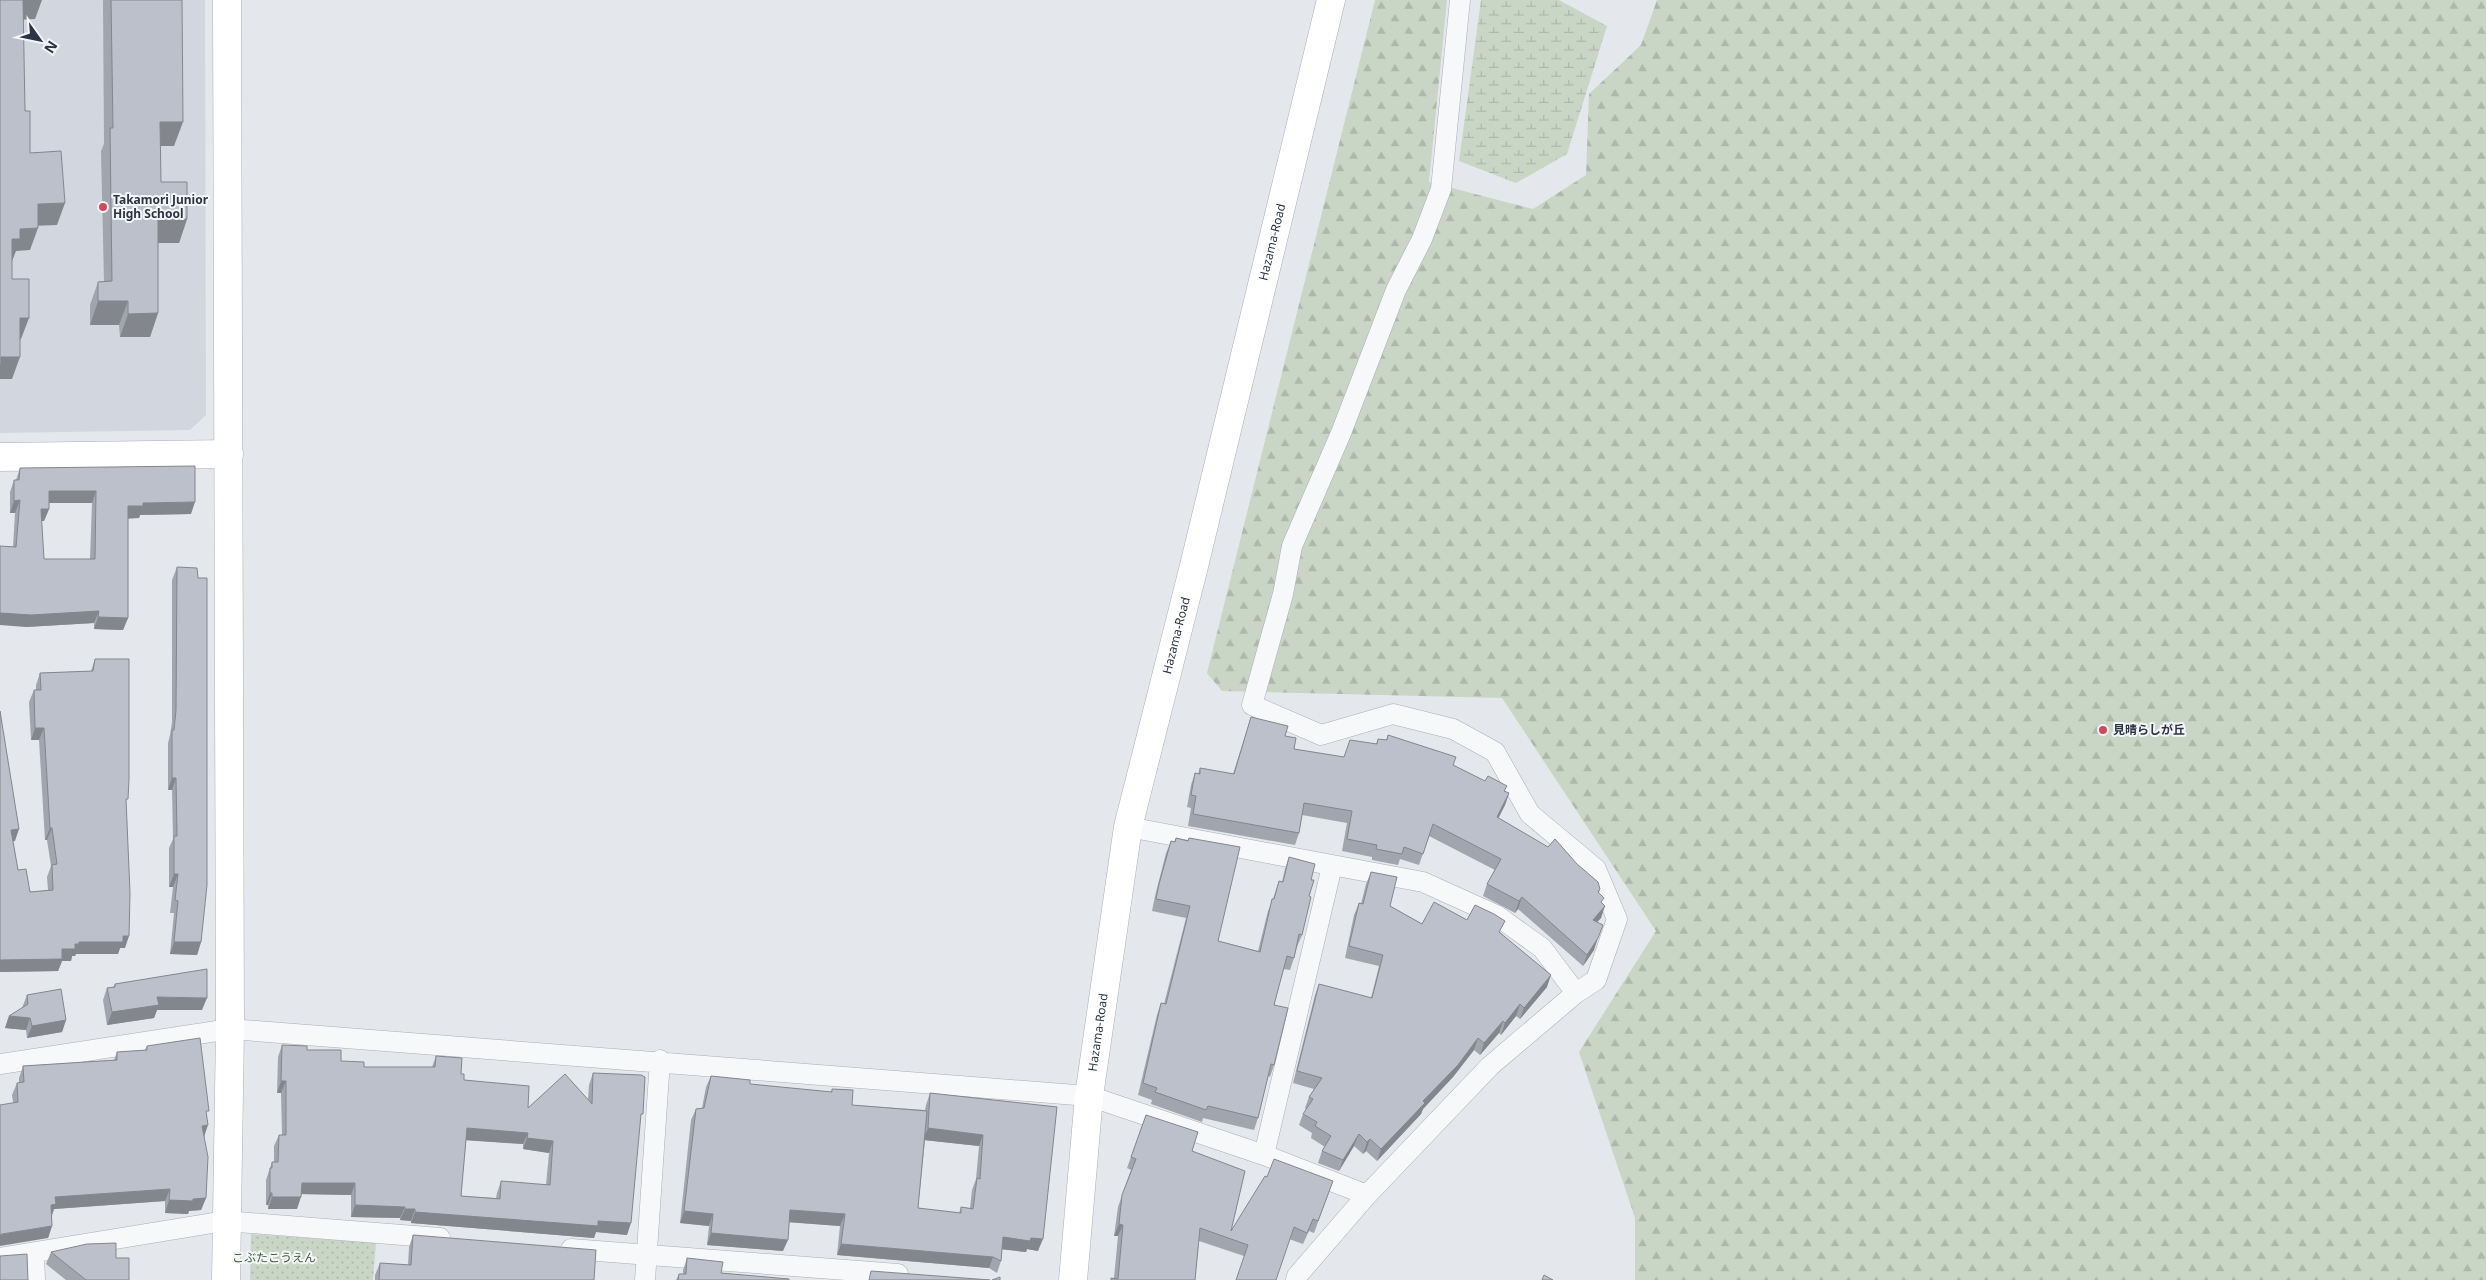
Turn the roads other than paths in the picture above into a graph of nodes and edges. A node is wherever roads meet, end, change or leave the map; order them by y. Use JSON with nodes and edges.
{"nodes":[{"id":1,"x":227,"y":0,"type":"edge"},
{"id":2,"x":1331,"y":0,"type":"edge"},
{"id":3,"x":1460,"y":0,"type":"edge"},
{"id":4,"x":229,"y":454,"type":"junction"},
{"id":5,"x":0,"y":457,"type":"edge"},
{"id":6,"x":1128,"y":827,"type":"junction"},
{"id":7,"x":1332,"y":866,"type":"junction"},
{"id":8,"x":1576,"y":993,"type":"junction"},
{"id":9,"x":230,"y":1029,"type":"junction"},
{"id":10,"x":660,"y":1060,"type":"junction"},
{"id":11,"x":0,"y":1064,"type":"edge"},
{"id":12,"x":1089,"y":1096,"type":"junction"},
{"id":13,"x":1264,"y":1155,"type":"junction"},
{"id":14,"x":1367,"y":1195,"type":"junction"},
{"id":15,"x":225,"y":1221,"type":"junction"},
{"id":16,"x":460,"y":1240,"type":"edge"},
{"id":17,"x":548,"y":1247,"type":"edge"},
{"id":18,"x":34,"y":1252,"type":"junction"},
{"id":19,"x":646,"y":1255,"type":"junction"},
{"id":20,"x":0,"y":1258,"type":"edge"},
{"id":21,"x":846,"y":1275,"type":"edge"},
{"id":22,"x":922,"y":1275,"type":"edge"},
{"id":23,"x":35,"y":1280,"type":"edge"},
{"id":24,"x":226,"y":1280,"type":"edge"},
{"id":25,"x":645,"y":1280,"type":"edge"},
{"id":26,"x":1073,"y":1280,"type":"edge"},
{"id":27,"x":1296,"y":1280,"type":"edge"}],
"edges":[{"from":1,"to":4,"type":"street"},
{"from":2,"to":6,"type":"street","name":"Hazama-Road"},
{"from":3,"to":8,"type":"street"},
{"from":4,"to":5,"type":"street"},
{"from":4,"to":9,"type":"street"},
{"from":6,"to":7,"type":"street"},
{"from":6,"to":12,"type":"street","name":"Hazama-Road"},
{"from":7,"to":8,"type":"street"},
{"from":7,"to":13,"type":"street"},
{"from":8,"to":14,"type":"street"},
{"from":9,"to":10,"type":"street"},
{"from":9,"to":11,"type":"street"},
{"from":9,"to":15,"type":"street"},
{"from":10,"to":12,"type":"street"},
{"from":10,"to":19,"type":"street"},
{"from":12,"to":13,"type":"street"},
{"from":12,"to":26,"type":"street","name":"Hazama-Road"},
{"from":13,"to":14,"type":"street"},
{"from":14,"to":27,"type":"street"},
{"from":15,"to":16,"type":"street"},
{"from":15,"to":18,"type":"street"},
{"from":15,"to":24,"type":"street"},
{"from":17,"to":19,"type":"street"},
{"from":18,"to":20,"type":"street"},
{"from":18,"to":23,"type":"street"},
{"from":19,"to":21,"type":"street"},
{"from":19,"to":25,"type":"street"},
{"from":21,"to":22,"type":"street"}]}
